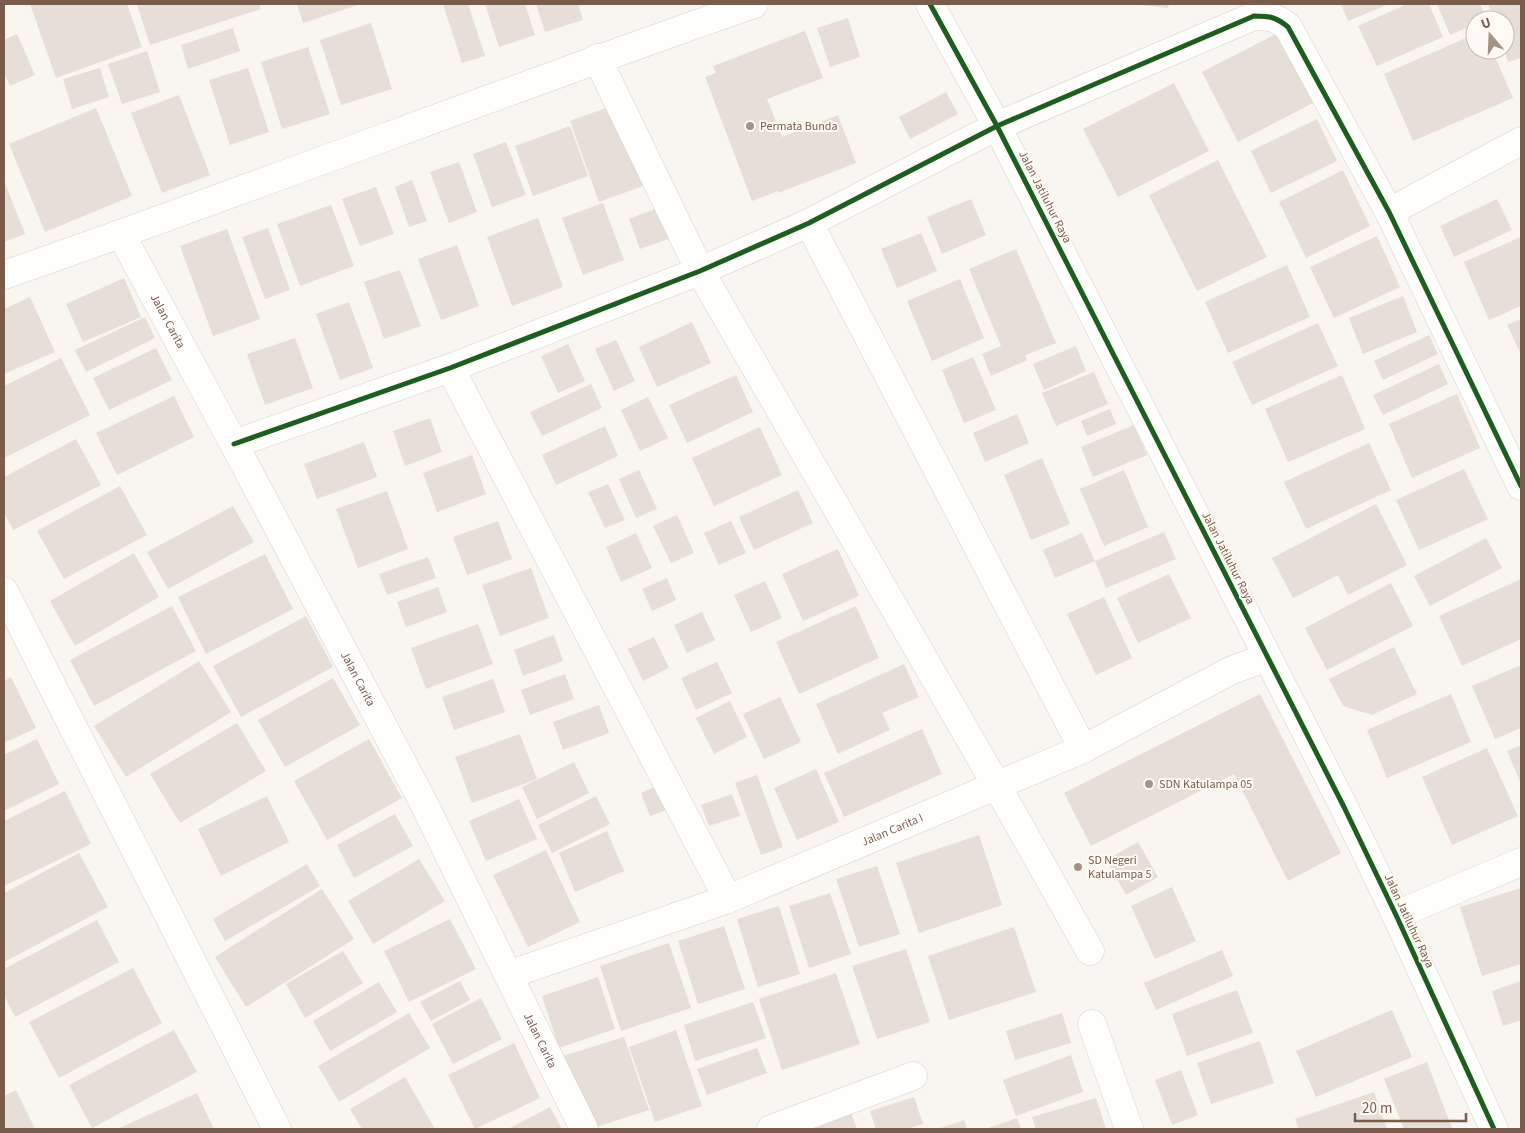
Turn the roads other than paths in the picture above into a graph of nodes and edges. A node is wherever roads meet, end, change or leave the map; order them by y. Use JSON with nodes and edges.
{"nodes":[{"id":1,"x":754,"y":4,"type":"edge"},
{"id":2,"x":930,"y":4,"type":"edge"},
{"id":3,"x":597,"y":58,"type":"junction"},
{"id":4,"x":997,"y":126,"type":"junction"},
{"id":5,"x":1521,"y":141,"type":"edge"},
{"id":6,"x":1389,"y":212,"type":"junction"},
{"id":7,"x":809,"y":223,"type":"junction"},
{"id":8,"x":121,"y":234,"type":"junction"},
{"id":9,"x":700,"y":271,"type":"junction"},
{"id":10,"x":4,"y":275,"type":"edge"},
{"id":11,"x":450,"y":368,"type":"junction"},
{"id":12,"x":234,"y":444,"type":"junction"},
{"id":13,"x":1521,"y":486,"type":"edge"},
{"id":14,"x":4,"y":591,"type":"edge"},
{"id":15,"x":1267,"y":657,"type":"junction"},
{"id":16,"x":1083,"y":749,"type":"junction"},
{"id":17,"x":998,"y":786,"type":"junction"},
{"id":18,"x":1521,"y":862,"type":"edge"},
{"id":19,"x":728,"y":899,"type":"junction"},
{"id":20,"x":1396,"y":915,"type":"junction"},
{"id":21,"x":1090,"y":951,"type":"dead end"},
{"id":22,"x":508,"y":975,"type":"junction"},
{"id":23,"x":1092,"y":1024,"type":"dead end"},
{"id":24,"x":913,"y":1076,"type":"dead end"},
{"id":25,"x":277,"y":1129,"type":"edge"},
{"id":26,"x":584,"y":1129,"type":"edge"},
{"id":27,"x":771,"y":1129,"type":"edge"},
{"id":28,"x":1129,"y":1129,"type":"edge"},
{"id":29,"x":1494,"y":1129,"type":"edge"}],
"edges":[{"from":1,"to":3,"type":"street"},
{"from":2,"to":4,"type":"street","name":"Jalan Jatiluhur Raya"},
{"from":3,"to":8,"type":"street"},
{"from":3,"to":9,"type":"street"},
{"from":4,"to":6,"type":"street"},
{"from":4,"to":7,"type":"street"},
{"from":4,"to":15,"type":"street","name":"Jalan Jatiluhur Raya"},
{"from":5,"to":6,"type":"street"},
{"from":6,"to":13,"type":"street"},
{"from":7,"to":9,"type":"street"},
{"from":7,"to":16,"type":"street"},
{"from":8,"to":10,"type":"street"},
{"from":8,"to":12,"type":"street","name":"Jalan Carita"},
{"from":9,"to":11,"type":"street"},
{"from":9,"to":17,"type":"street"},
{"from":11,"to":12,"type":"street"},
{"from":11,"to":19,"type":"street"},
{"from":12,"to":22,"type":"street","name":"Jalan Carita"},
{"from":14,"to":25,"type":"street"},
{"from":15,"to":16,"type":"street","name":"Jalan Carita I"},
{"from":15,"to":20,"type":"street","name":"Jalan Jatiluhur Raya"},
{"from":16,"to":17,"type":"street","name":"Jalan Carita I"},
{"from":17,"to":19,"type":"street","name":"Jalan Carita I"},
{"from":17,"to":21,"type":"street"},
{"from":18,"to":20,"type":"street"},
{"from":19,"to":22,"type":"street","name":"Jalan Carita I"},
{"from":20,"to":29,"type":"street","name":"Jalan Jatiluhur Raya"},
{"from":22,"to":26,"type":"street","name":"Jalan Carita"},
{"from":23,"to":28,"type":"street"},
{"from":24,"to":27,"type":"street"}]}
